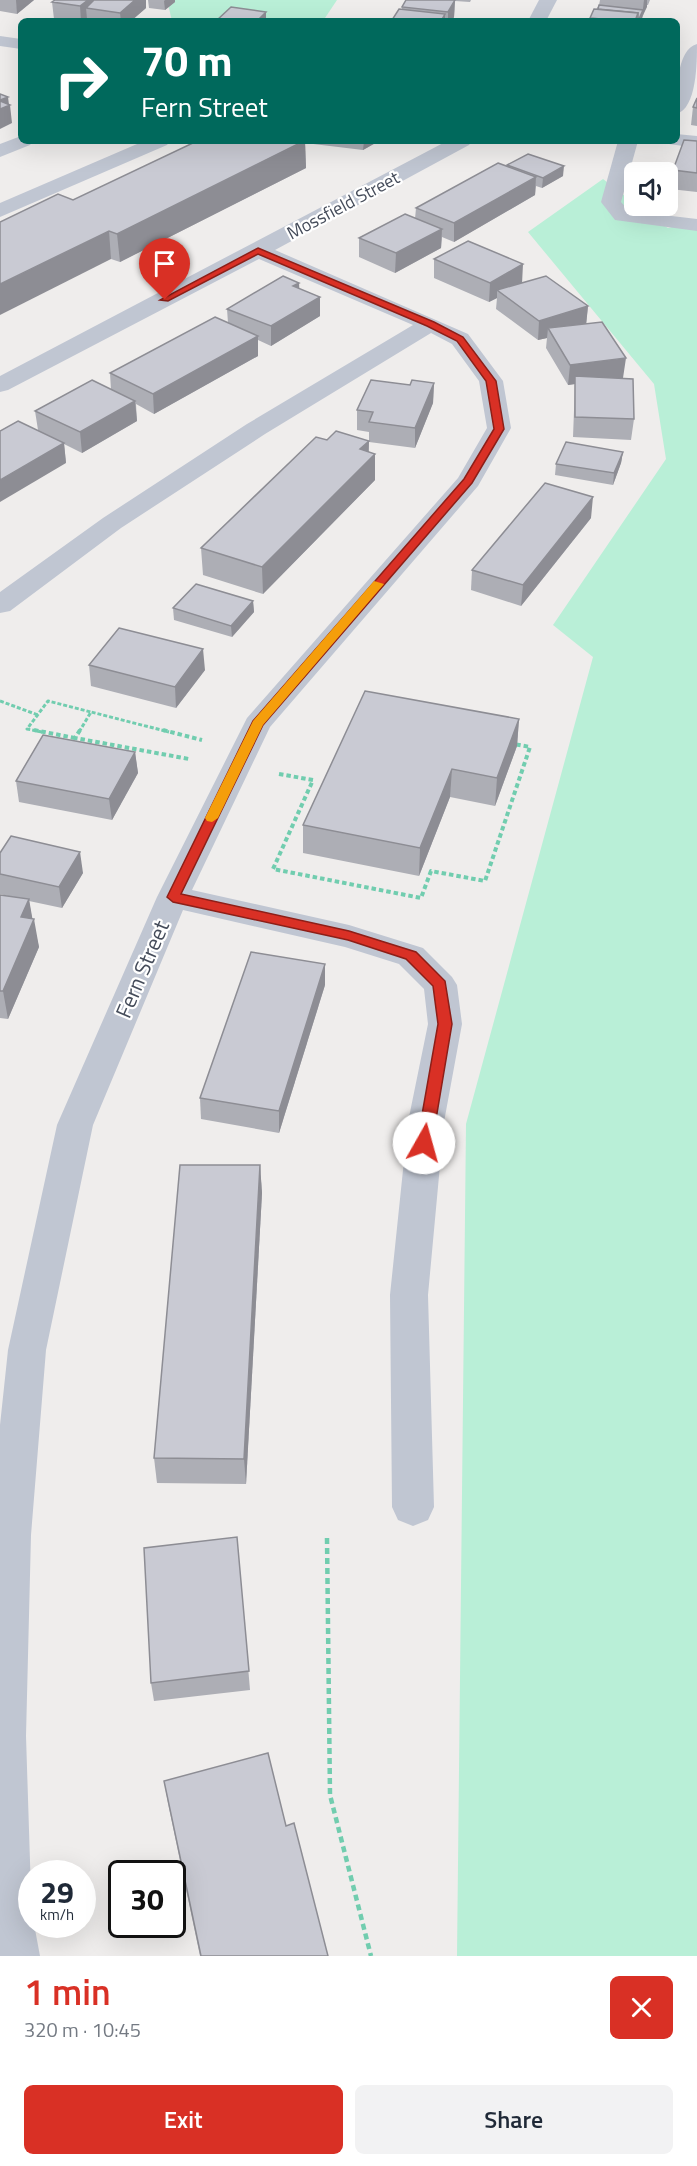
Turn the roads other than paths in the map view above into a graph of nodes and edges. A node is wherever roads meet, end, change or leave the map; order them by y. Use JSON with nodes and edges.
{"nodes":[{"id":1,"x":548,"y":0,"type":"edge"},
{"id":2,"x":539,"y":18,"type":"edge"},
{"id":3,"x":0,"y":41,"type":"edge"},
{"id":4,"x":18,"y":44,"type":"edge"},
{"id":5,"x":697,"y":49,"type":"edge"},
{"id":6,"x":680,"y":97,"type":"edge"},
{"id":7,"x":680,"y":140,"type":"edge"},
{"id":8,"x":697,"y":142,"type":"edge"},
{"id":9,"x":18,"y":143,"type":"edge"},
{"id":10,"x":456,"y":144,"type":"edge"},
{"id":11,"x":627,"y":144,"type":"edge"},
{"id":12,"x":152,"y":145,"type":"edge"},
{"id":13,"x":0,"y":151,"type":"edge"},
{"id":14,"x":0,"y":211,"type":"edge"},
{"id":15,"x":697,"y":225,"type":"edge"},
{"id":16,"x":258,"y":251,"type":"junction"},
{"id":17,"x":430,"y":324,"type":"junction"},
{"id":18,"x":0,"y":385,"type":"edge"},
{"id":19,"x":0,"y":605,"type":"edge"},
{"id":20,"x":173,"y":897,"type":"junction"},
{"id":21,"x":414,"y":1508,"type":"dead end"},
{"id":22,"x":9,"y":1936,"type":"edge"}],
"edges":[{"from":1,"to":2,"type":"street"},
{"from":3,"to":4,"type":"street"},
{"from":5,"to":6,"type":"street"},
{"from":7,"to":8,"type":"street"},
{"from":9,"to":13,"type":"street"},
{"from":10,"to":16,"type":"street","name":"Mossfield Street"},
{"from":11,"to":15,"type":"street"},
{"from":12,"to":14,"type":"street"},
{"from":16,"to":17,"type":"street","name":"Fern Street"},
{"from":16,"to":18,"type":"street","name":"Mossfield Street"},
{"from":17,"to":19,"type":"street"},
{"from":17,"to":20,"type":"street","name":"Fern Street"},
{"from":20,"to":21,"type":"street"},
{"from":20,"to":22,"type":"street","name":"Fern Street"}]}
